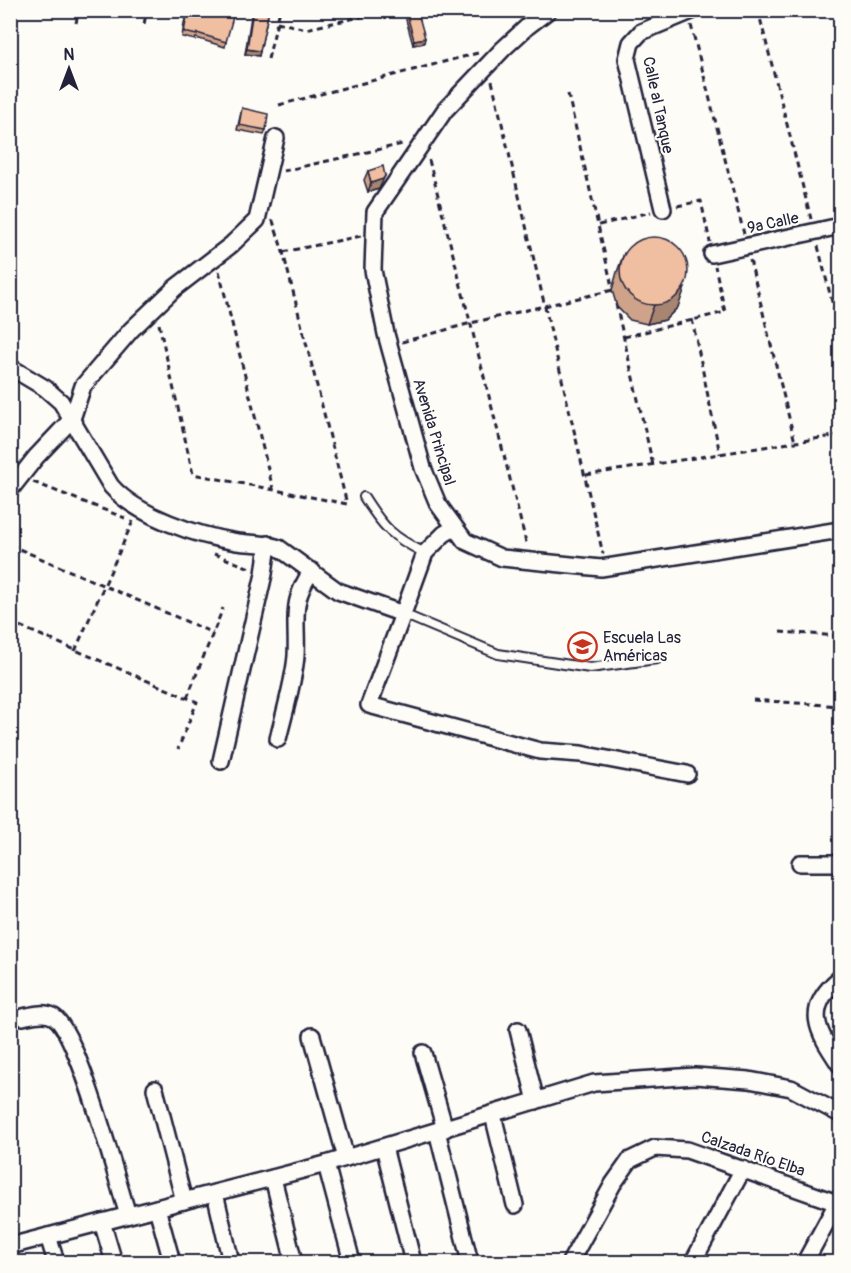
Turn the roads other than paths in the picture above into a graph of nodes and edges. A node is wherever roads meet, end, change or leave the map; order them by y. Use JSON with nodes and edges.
{"nodes":[{"id":1,"x":549,"y":10,"type":"edge"},
{"id":2,"x":691,"y":12,"type":"edge"},
{"id":3,"x":276,"y":138,"type":"dead end"},
{"id":4,"x":663,"y":209,"type":"road end"},
{"id":5,"x":840,"y":226,"type":"edge"},
{"id":6,"x":712,"y":254,"type":"road end"},
{"id":7,"x":10,"y":367,"type":"edge"},
{"id":8,"x":72,"y":419,"type":"junction"},
{"id":9,"x":10,"y":490,"type":"edge"},
{"id":10,"x":364,"y":497,"type":"dead end"},
{"id":11,"x":454,"y":528,"type":"junction"},
{"id":12,"x":840,"y":530,"type":"edge"},
{"id":13,"x":268,"y":544,"type":"junction"},
{"id":14,"x":425,"y":553,"type":"junction"},
{"id":15,"x":312,"y":571,"type":"junction"},
{"id":16,"x":403,"y":614,"type":"junction"},
{"id":17,"x":657,"y":658,"type":"dead end"},
{"id":18,"x":278,"y":739,"type":"dead end"},
{"id":19,"x":221,"y":761,"type":"dead end"},
{"id":20,"x":687,"y":774,"type":"dead end"},
{"id":21,"x":800,"y":863,"type":"dead end"},
{"id":22,"x":840,"y":864,"type":"edge"},
{"id":23,"x":840,"y":978,"type":"edge"},
{"id":24,"x":23,"y":1017,"type":"dead end"},
{"id":25,"x":518,"y":1030,"type":"dead end"},
{"id":26,"x":312,"y":1036,"type":"dead end"},
{"id":27,"x":423,"y":1053,"type":"dead end"},
{"id":28,"x":840,"y":1065,"type":"edge"},
{"id":29,"x":155,"y":1089,"type":"dead end"},
{"id":30,"x":536,"y":1101,"type":"junction"},
{"id":31,"x":493,"y":1114,"type":"junction"},
{"id":32,"x":840,"y":1114,"type":"edge"},
{"id":33,"x":441,"y":1130,"type":"junction"},
{"id":34,"x":384,"y":1147,"type":"junction"},
{"id":35,"x":346,"y":1158,"type":"junction"},
{"id":36,"x":326,"y":1164,"type":"junction"},
{"id":37,"x":743,"y":1169,"type":"junction"},
{"id":38,"x":273,"y":1178,"type":"junction"},
{"id":39,"x":215,"y":1193,"type":"junction"},
{"id":40,"x":184,"y":1201,"type":"junction"},
{"id":41,"x":839,"y":1203,"type":"edge"},
{"id":42,"x":515,"y":1205,"type":"dead end"},
{"id":43,"x":157,"y":1208,"type":"junction"},
{"id":44,"x":128,"y":1215,"type":"junction"},
{"id":45,"x":102,"y":1222,"type":"junction"},
{"id":46,"x":48,"y":1236,"type":"junction"},
{"id":47,"x":10,"y":1246,"type":"edge"},
{"id":48,"x":56,"y":1263,"type":"edge"},
{"id":49,"x":114,"y":1263,"type":"edge"},
{"id":50,"x":171,"y":1263,"type":"edge"},
{"id":51,"x":231,"y":1263,"type":"edge"},
{"id":52,"x":294,"y":1263,"type":"edge"},
{"id":53,"x":352,"y":1263,"type":"edge"},
{"id":54,"x":413,"y":1263,"type":"edge"},
{"id":55,"x":470,"y":1263,"type":"edge"},
{"id":56,"x":570,"y":1263,"type":"edge"},
{"id":57,"x":693,"y":1263,"type":"edge"},
{"id":58,"x":805,"y":1263,"type":"edge"}],
"edges":[{"from":1,"to":11,"type":"street","name":"Avenida Principal"},
{"from":2,"to":4,"type":"street","name":"Calle al Tanque"},
{"from":3,"to":8,"type":"street"},
{"from":5,"to":6,"type":"street","name":"9a Calle"},
{"from":7,"to":8,"type":"street"},
{"from":8,"to":9,"type":"street"},
{"from":8,"to":13,"type":"street"},
{"from":10,"to":14,"type":"lane"},
{"from":11,"to":12,"type":"street","name":"Avenida Principal"},
{"from":11,"to":14,"type":"street"},
{"from":13,"to":15,"type":"street"},
{"from":13,"to":19,"type":"street"},
{"from":14,"to":16,"type":"street"},
{"from":15,"to":16,"type":"street"},
{"from":15,"to":18,"type":"street"},
{"from":16,"to":17,"type":"lane"},
{"from":16,"to":20,"type":"street"},
{"from":21,"to":22,"type":"street"},
{"from":23,"to":28,"type":"street"},
{"from":24,"to":44,"type":"street"},
{"from":25,"to":30,"type":"street"},
{"from":26,"to":35,"type":"street"},
{"from":27,"to":33,"type":"street"},
{"from":29,"to":40,"type":"street"},
{"from":30,"to":31,"type":"street"},
{"from":30,"to":32,"type":"street"},
{"from":31,"to":33,"type":"street"},
{"from":31,"to":42,"type":"street"},
{"from":33,"to":34,"type":"street"},
{"from":33,"to":55,"type":"street"},
{"from":34,"to":35,"type":"street"},
{"from":34,"to":54,"type":"street"},
{"from":35,"to":36,"type":"street"},
{"from":36,"to":38,"type":"street"},
{"from":36,"to":53,"type":"street"},
{"from":37,"to":41,"type":"street","name":"Calzada Río Elba"},
{"from":37,"to":56,"type":"street","name":"Calzada Río Elba"},
{"from":37,"to":57,"type":"street"},
{"from":38,"to":39,"type":"street"},
{"from":38,"to":52,"type":"street"},
{"from":39,"to":40,"type":"street"},
{"from":39,"to":51,"type":"street"},
{"from":40,"to":43,"type":"street"},
{"from":41,"to":58,"type":"street"},
{"from":43,"to":44,"type":"street"},
{"from":43,"to":50,"type":"street"},
{"from":44,"to":45,"type":"street"},
{"from":45,"to":46,"type":"street"},
{"from":45,"to":49,"type":"street"},
{"from":46,"to":47,"type":"street"},
{"from":46,"to":48,"type":"street"}]}
